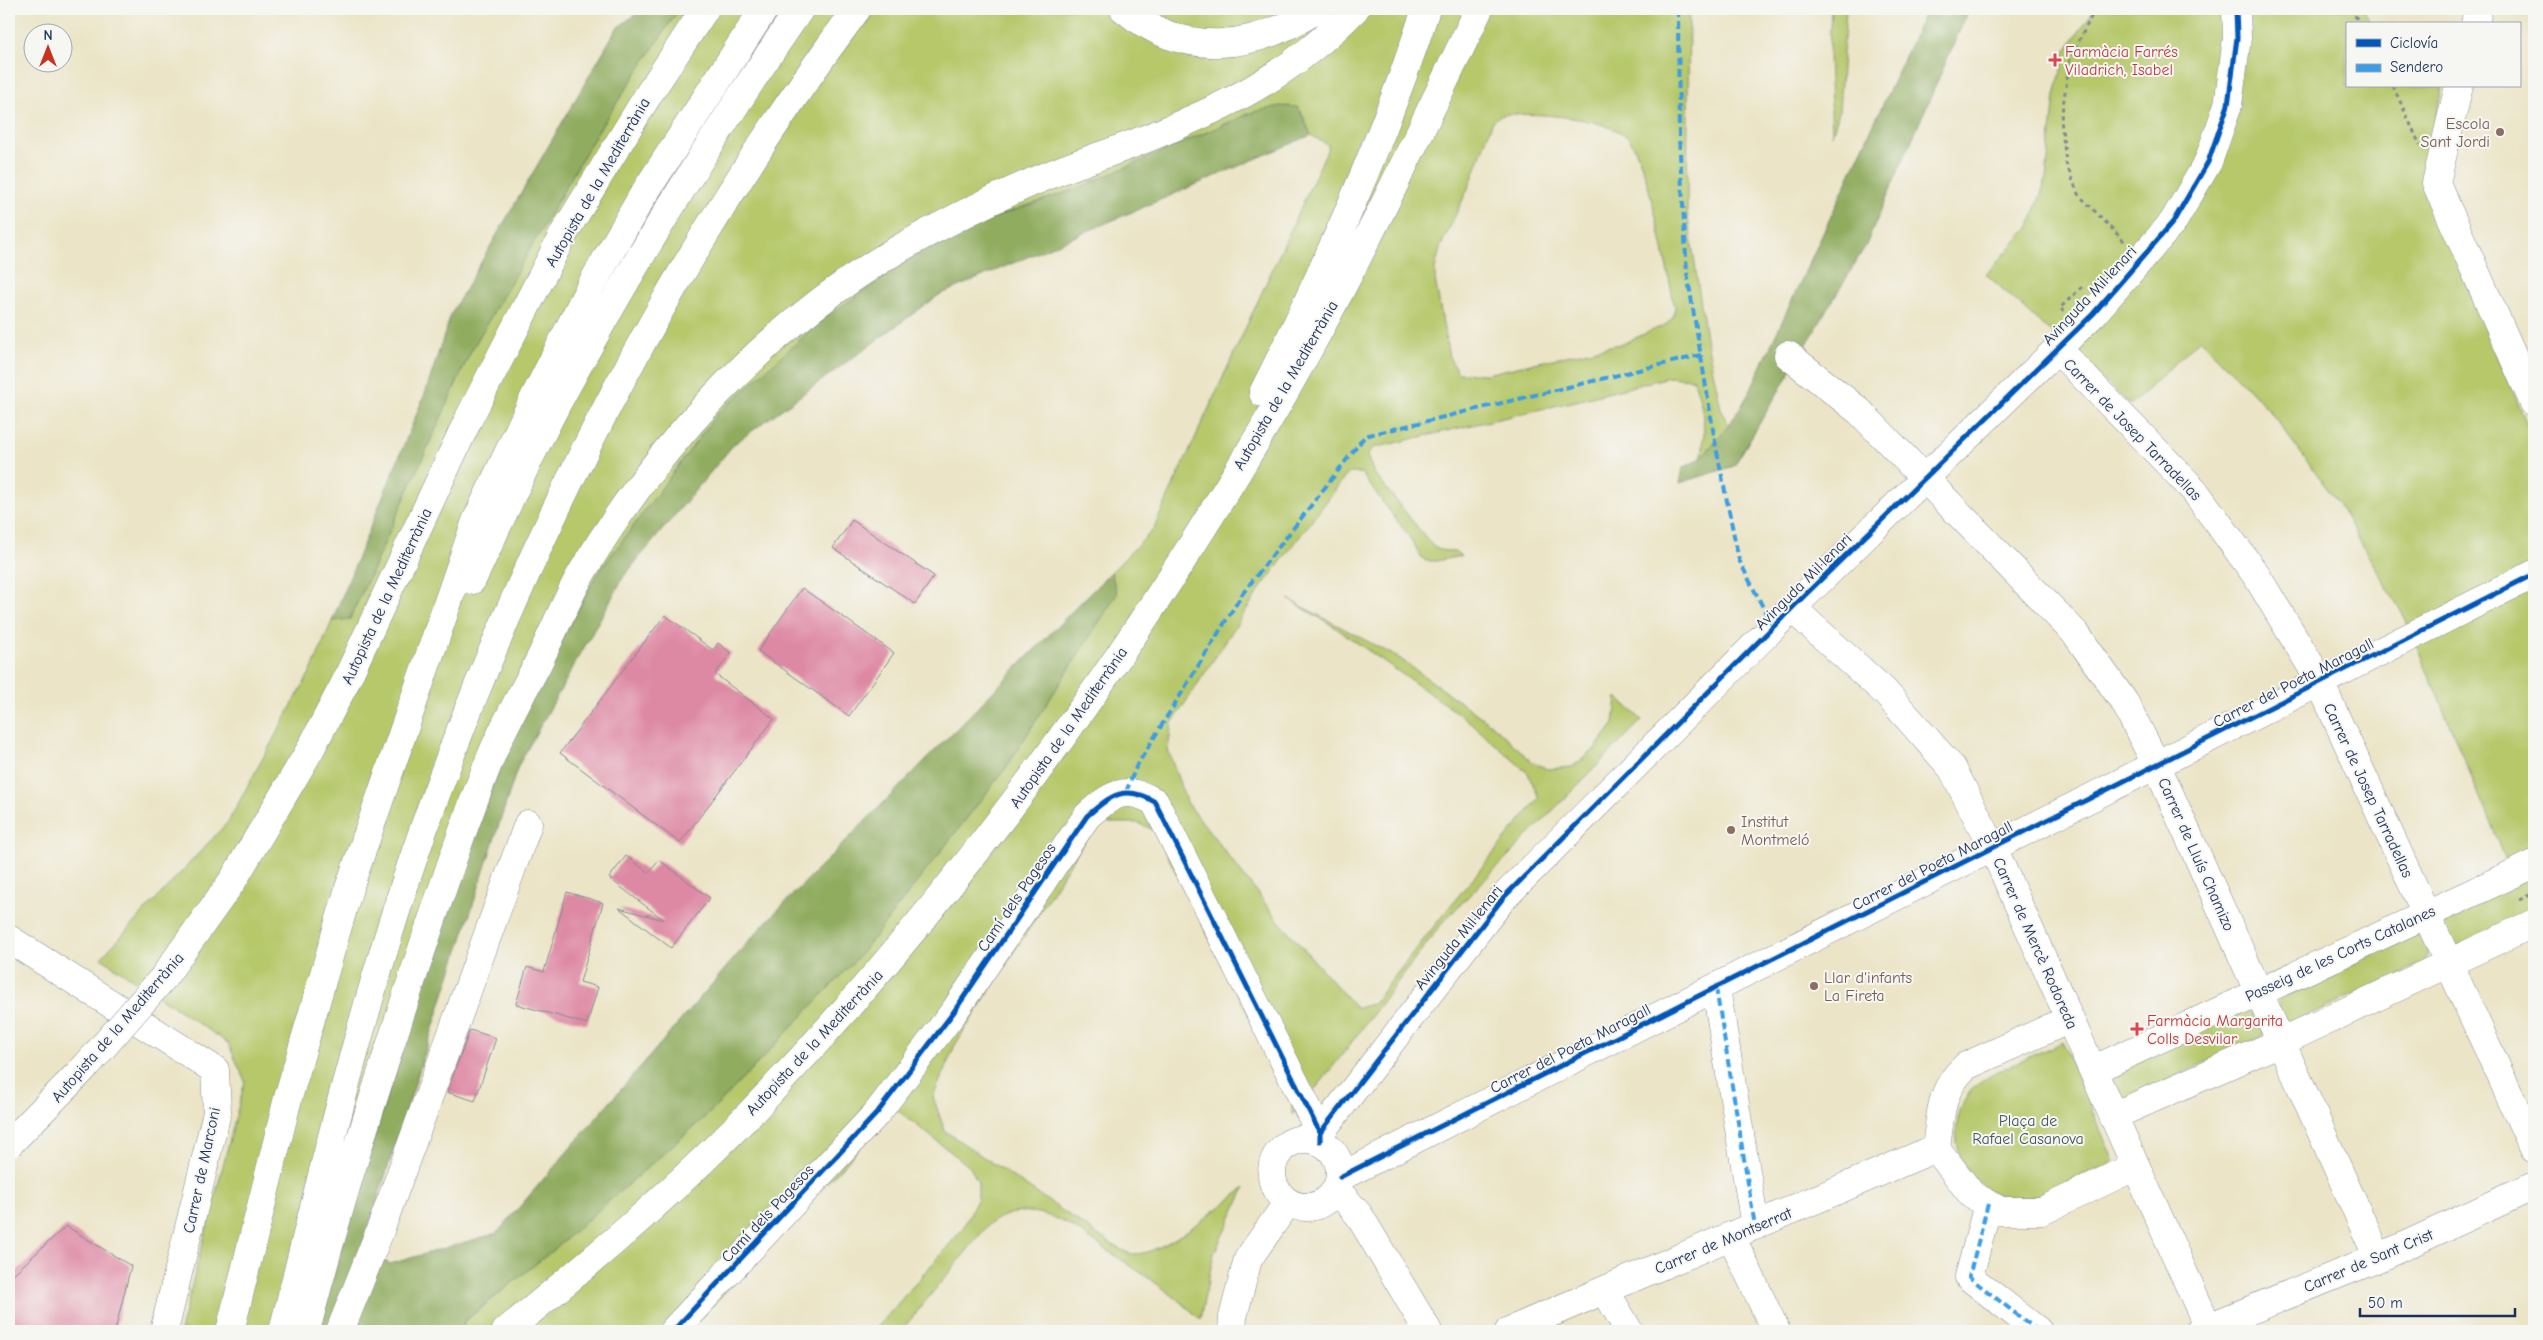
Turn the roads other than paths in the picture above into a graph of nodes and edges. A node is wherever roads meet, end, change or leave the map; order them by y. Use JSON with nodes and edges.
{"nodes":[{"id":1,"x":705,"y":9,"type":"edge"},
{"id":2,"x":764,"y":9,"type":"edge"},
{"id":3,"x":800,"y":9,"type":"edge"},
{"id":4,"x":857,"y":9,"type":"edge"},
{"id":5,"x":1124,"y":9,"type":"edge"},
{"id":6,"x":1317,"y":9,"type":"edge"},
{"id":7,"x":1355,"y":9,"type":"edge"},
{"id":8,"x":1426,"y":9,"type":"edge"},
{"id":9,"x":1479,"y":9,"type":"edge"},
{"id":10,"x":2236,"y":9,"type":"edge"},
{"id":11,"x":2478,"y":9,"type":"edge"},
{"id":12,"x":2475,"y":22,"type":"edge"},
{"id":13,"x":2459,"y":88,"type":"edge"},
{"id":14,"x":2057,"y":349,"type":"junction"},
{"id":15,"x":1788,"y":355,"type":"dead end"},
{"id":16,"x":2525,"y":358,"type":"edge"},
{"id":17,"x":2534,"y":403,"type":"edge"},
{"id":18,"x":1926,"y":478,"type":"junction"},
{"id":19,"x":2534,"y":574,"type":"edge"},
{"id":20,"x":1792,"y":608,"type":"junction"},
{"id":21,"x":2320,"y":683,"type":"junction"},
{"id":22,"x":419,"y":689,"type":"junction"},
{"id":23,"x":2157,"y":766,"type":"junction"},
{"id":24,"x":1004,"y":819,"type":"junction"},
{"id":25,"x":528,"y":824,"type":"dead end"},
{"id":26,"x":1993,"y":848,"type":"junction"},
{"id":27,"x":2534,"y":864,"type":"edge"},
{"id":28,"x":2426,"y":914,"type":"junction"},
{"id":29,"x":2534,"y":923,"type":"edge"},
{"id":30,"x":9,"y":939,"type":"edge"},
{"id":31,"x":2449,"y":963,"type":"junction"},
{"id":32,"x":1716,"y":988,"type":"junction"},
{"id":33,"x":2258,"y":991,"type":"junction"},
{"id":34,"x":2070,"y":1019,"type":"junction"},
{"id":35,"x":2281,"y":1042,"type":"junction"},
{"id":36,"x":2093,"y":1070,"type":"junction"},
{"id":37,"x":2113,"y":1116,"type":"junction"},
{"id":38,"x":1320,"y":1137,"type":"junction"},
{"id":39,"x":9,"y":1144,"type":"edge"},
{"id":40,"x":1936,"y":1148,"type":"junction"},
{"id":41,"x":2534,"y":1149,"type":"edge"},
{"id":42,"x":2136,"y":1166,"type":"junction"},
{"id":43,"x":1338,"y":1183,"type":"junction"},
{"id":44,"x":2534,"y":1186,"type":"edge"},
{"id":45,"x":1288,"y":1202,"type":"junction"},
{"id":46,"x":1988,"y":1204,"type":"junction"},
{"id":47,"x":1743,"y":1231,"type":"junction"},
{"id":48,"x":2378,"y":1258,"type":"junction"},
{"id":49,"x":1605,"y":1290,"type":"junction"},
{"id":50,"x":2204,"y":1329,"type":"edge"},
{"id":51,"x":164,"y":1331,"type":"edge"},
{"id":52,"x":230,"y":1331,"type":"edge"},
{"id":53,"x":283,"y":1331,"type":"edge"},
{"id":54,"x":306,"y":1331,"type":"edge"},
{"id":55,"x":340,"y":1331,"type":"edge"},
{"id":56,"x":506,"y":1331,"type":"edge"},
{"id":57,"x":673,"y":1331,"type":"edge"},
{"id":58,"x":1232,"y":1331,"type":"edge"},
{"id":59,"x":1428,"y":1331,"type":"edge"},
{"id":60,"x":1509,"y":1331,"type":"edge"},
{"id":61,"x":1629,"y":1331,"type":"edge"},
{"id":62,"x":1776,"y":1331,"type":"edge"},
{"id":63,"x":2038,"y":1331,"type":"edge"}],
"edges":[{"from":1,"to":39,"type":"main road","name":"Autopista de la Mediterrània","bridge":true},
{"from":2,"to":22,"type":"main road"},
{"from":3,"to":22,"type":"main road"},
{"from":4,"to":53,"type":"main road"},
{"from":5,"to":6,"type":"main road"},
{"from":7,"to":54,"type":"main road"},
{"from":8,"to":24,"type":"main road"},
{"from":9,"to":24,"type":"main road","name":"Autopista de la Mediterrània"},
{"from":10,"to":14,"type":"main road","name":"Avinguda Mil·lenari"},
{"from":11,"to":12,"type":"main road"},
{"from":13,"to":16,"type":"main road"},
{"from":14,"to":18,"type":"main road","name":"Avinguda Mil·lenari"},
{"from":14,"to":21,"type":"main road","name":"Carrer de Josep Tarradellas"},
{"from":15,"to":18,"type":"main road","name":"Carrer de Lluís Chamizo"},
{"from":16,"to":17,"type":"main road"},
{"from":18,"to":20,"type":"main road","name":"Avinguda Mil·lenari"},
{"from":18,"to":23,"type":"main road","name":"Carrer de Lluís Chamizo"},
{"from":19,"to":21,"type":"main road","name":"Carrer del Poeta Maragall"},
{"from":20,"to":26,"type":"main road","name":"Carrer de Mercè Rodoreda"},
{"from":20,"to":38,"type":"main road","name":"Avinguda Mil·lenari"},
{"from":21,"to":23,"type":"main road","name":"Carrer del Poeta Maragall"},
{"from":21,"to":28,"type":"main road","name":"Carrer de Josep Tarradellas"},
{"from":22,"to":52,"type":"main road"},
{"from":23,"to":26,"type":"main road","name":"Carrer del Poeta Maragall"},
{"from":23,"to":33,"type":"main road","name":"Carrer de Lluís Chamizo"},
{"from":24,"to":56,"type":"main road","name":"Autopista de la Mediterrània"},
{"from":25,"to":55,"type":"main road"},
{"from":26,"to":32,"type":"main road","name":"Carrer del Poeta Maragall"},
{"from":26,"to":34,"type":"main road","name":"Carrer de Mercè Rodoreda"},
{"from":27,"to":28,"type":"main road","name":"Passeig de les Corts Catalanes"},
{"from":28,"to":31,"type":"main road","name":"Carrer de Josep Tarradellas"},
{"from":28,"to":33,"type":"main road","name":"Passeig de les Corts Catalanes"},
{"from":29,"to":31,"type":"main road"},
{"from":30,"to":51,"type":"main road","name":"Carrer de Marconi"},
{"from":31,"to":35,"type":"main road"},
{"from":31,"to":41,"type":"main road","name":"Carrer de Josep Tarradellas"},
{"from":32,"to":43,"type":"main road","name":"Carrer del Poeta Maragall"},
{"from":32,"to":47,"type":"main road"},
{"from":33,"to":35,"type":"main road","name":"Carrer de Lluís Chamizo"},
{"from":33,"to":36,"type":"main road","name":"Passeig de les Corts Catalanes"},
{"from":34,"to":36,"type":"main road","name":"Carrer de Mercè Rodoreda"},
{"from":34,"to":40,"type":"main road"},
{"from":35,"to":37,"type":"main road"},
{"from":35,"to":48,"type":"main road","name":"Carrer de Lluís Chamizo"},
{"from":36,"to":37,"type":"main road","name":"Carrer de Mercè Rodoreda"},
{"from":37,"to":42,"type":"main road","name":"Carrer de Mercè Rodoreda"},
{"from":38,"to":43,"type":"main road"},
{"from":38,"to":45,"type":"main road"},
{"from":38,"to":57,"type":"main road","name":"Camí dels Pagesos"},
{"from":40,"to":46,"type":"main road"},
{"from":40,"to":47,"type":"main road","name":"Carrer de Montserrat"},
{"from":42,"to":46,"type":"main road"},
{"from":42,"to":50,"type":"main road","name":"Carrer de Mercè Rodoreda"},
{"from":43,"to":45,"type":"main road"},
{"from":43,"to":59,"type":"main road"},
{"from":44,"to":48,"type":"main road","name":"Carrer de Sant Crist"},
{"from":45,"to":58,"type":"main road"},
{"from":46,"to":63,"type":"main road"},
{"from":47,"to":49,"type":"main road","name":"Carrer de Montserrat"},
{"from":47,"to":62,"type":"main road"},
{"from":48,"to":50,"type":"main road","name":"Carrer de Sant Crist"},
{"from":49,"to":60,"type":"main road","name":"Carrer de Montserrat"},
{"from":49,"to":61,"type":"main road"}]}
